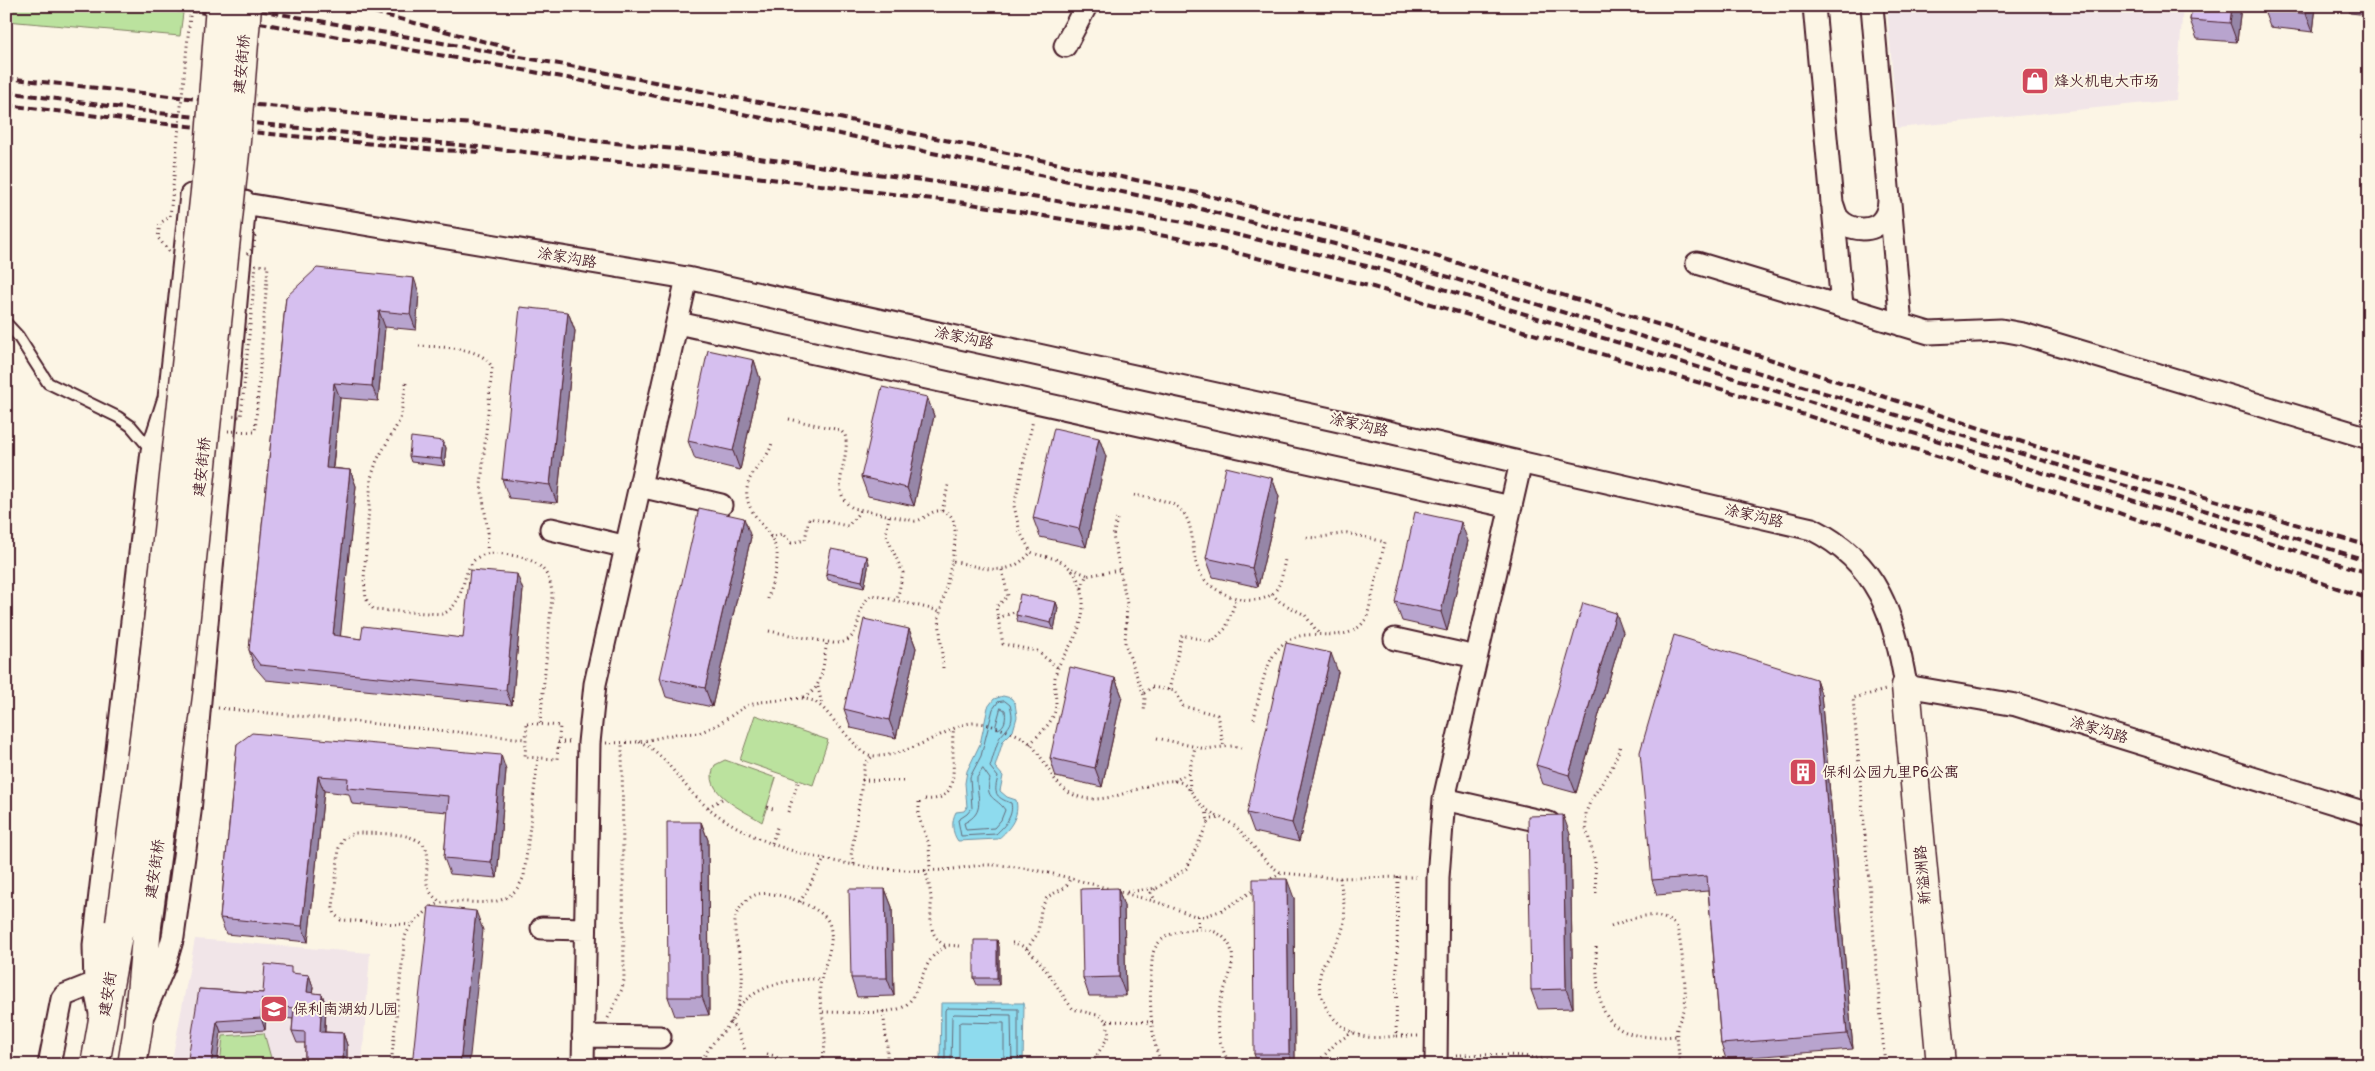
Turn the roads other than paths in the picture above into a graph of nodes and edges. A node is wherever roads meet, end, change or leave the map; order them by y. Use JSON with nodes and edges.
{"nodes":[{"id":1,"x":220,"y":6,"type":"edge"},
{"id":2,"x":246,"y":6,"type":"edge"},
{"id":3,"x":1086,"y":6,"type":"edge"},
{"id":4,"x":1814,"y":6,"type":"edge"},
{"id":5,"x":1872,"y":6,"type":"edge"},
{"id":6,"x":1065,"y":46,"type":"dead end"},
{"id":7,"x":1889,"y":199,"type":"junction"},
{"id":8,"x":245,"y":202,"type":"junction"},
{"id":9,"x":1832,"y":202,"type":"junction"},
{"id":10,"x":1697,"y":263,"type":"dead end"},
{"id":11,"x":687,"y":278,"type":"junction"},
{"id":12,"x":1842,"y":306,"type":"junction"},
{"id":13,"x":6,"y":323,"type":"edge"},
{"id":14,"x":678,"y":323,"type":"junction"},
{"id":15,"x":1901,"y":325,"type":"junction"},
{"id":16,"x":2369,"y":438,"type":"edge"},
{"id":17,"x":152,"y":451,"type":"junction"},
{"id":18,"x":1521,"y":462,"type":"junction"},
{"id":19,"x":640,"y":486,"type":"junction"},
{"id":20,"x":721,"y":505,"type":"dead end"},
{"id":21,"x":1511,"y":507,"type":"junction"},
{"id":22,"x":551,"y":529,"type":"dead end"},
{"id":23,"x":627,"y":547,"type":"junction"},
{"id":24,"x":1395,"y":638,"type":"dead end"},
{"id":25,"x":1476,"y":657,"type":"junction"},
{"id":26,"x":1906,"y":686,"type":"junction"},
{"id":27,"x":1444,"y":799,"type":"junction"},
{"id":28,"x":2369,"y":814,"type":"edge"},
{"id":29,"x":1549,"y":823,"type":"edge"},
{"id":30,"x":120,"y":922,"type":"joint"},
{"id":31,"x":147,"y":926,"type":"joint"},
{"id":32,"x":542,"y":928,"type":"dead end"},
{"id":33,"x":585,"y":929,"type":"junction"},
{"id":34,"x":95,"y":983,"type":"junction"},
{"id":35,"x":103,"y":1025,"type":"junction"},
{"id":36,"x":138,"y":1028,"type":"junction"},
{"id":37,"x":594,"y":1036,"type":"junction"},
{"id":38,"x":660,"y":1037,"type":"dead end"},
{"id":39,"x":1436,"y":1052,"type":"edge"},
{"id":40,"x":49,"y":1065,"type":"edge"},
{"id":41,"x":95,"y":1065,"type":"edge"},
{"id":42,"x":132,"y":1065,"type":"edge"},
{"id":43,"x":583,"y":1065,"type":"edge"},
{"id":44,"x":1941,"y":1065,"type":"edge"}],
"edges":[{"from":1,"to":30,"type":"main road","name":"建安街桥","bridge":true},
{"from":2,"to":31,"type":"main road","name":"建安街桥","bridge":true},
{"from":3,"to":6,"type":"street"},
{"from":4,"to":9,"type":"street"},
{"from":5,"to":7,"type":"street"},
{"from":7,"to":9,"type":"street"},
{"from":7,"to":15,"type":"street"},
{"from":8,"to":11,"type":"street","name":"涂家沟路"},
{"from":8,"to":17,"type":"street","name":"涂家沟路"},
{"from":8,"to":36,"type":"street"},
{"from":9,"to":12,"type":"street"},
{"from":10,"to":12,"type":"street"},
{"from":11,"to":14,"type":"street"},
{"from":11,"to":18,"type":"street","name":"涂家沟路"},
{"from":12,"to":15,"type":"street"},
{"from":13,"to":17,"type":"lane"},
{"from":14,"to":19,"type":"street"},
{"from":14,"to":21,"type":"street"},
{"from":15,"to":16,"type":"street"},
{"from":17,"to":34,"type":"street"},
{"from":18,"to":21,"type":"street"},
{"from":18,"to":26,"type":"street","name":"涂家沟路"},
{"from":19,"to":20,"type":"street"},
{"from":19,"to":23,"type":"street"},
{"from":21,"to":25,"type":"street"},
{"from":22,"to":23,"type":"street"},
{"from":23,"to":33,"type":"street"},
{"from":24,"to":25,"type":"street"},
{"from":25,"to":27,"type":"street"},
{"from":26,"to":28,"type":"street","name":"涂家沟路"},
{"from":26,"to":44,"type":"main road","name":"新溢洲路"},
{"from":27,"to":29,"type":"street"},
{"from":27,"to":39,"type":"street"},
{"from":30,"to":35,"type":"main road","name":"建安街"},
{"from":31,"to":36,"type":"main road","name":"建安街"},
{"from":32,"to":33,"type":"street"},
{"from":33,"to":37,"type":"street"},
{"from":34,"to":35,"type":"street"},
{"from":34,"to":40,"type":"street"},
{"from":35,"to":41,"type":"main road","name":"建安街"},
{"from":36,"to":42,"type":"main road","name":"建安街"},
{"from":37,"to":38,"type":"street"},
{"from":37,"to":43,"type":"street"}]}
